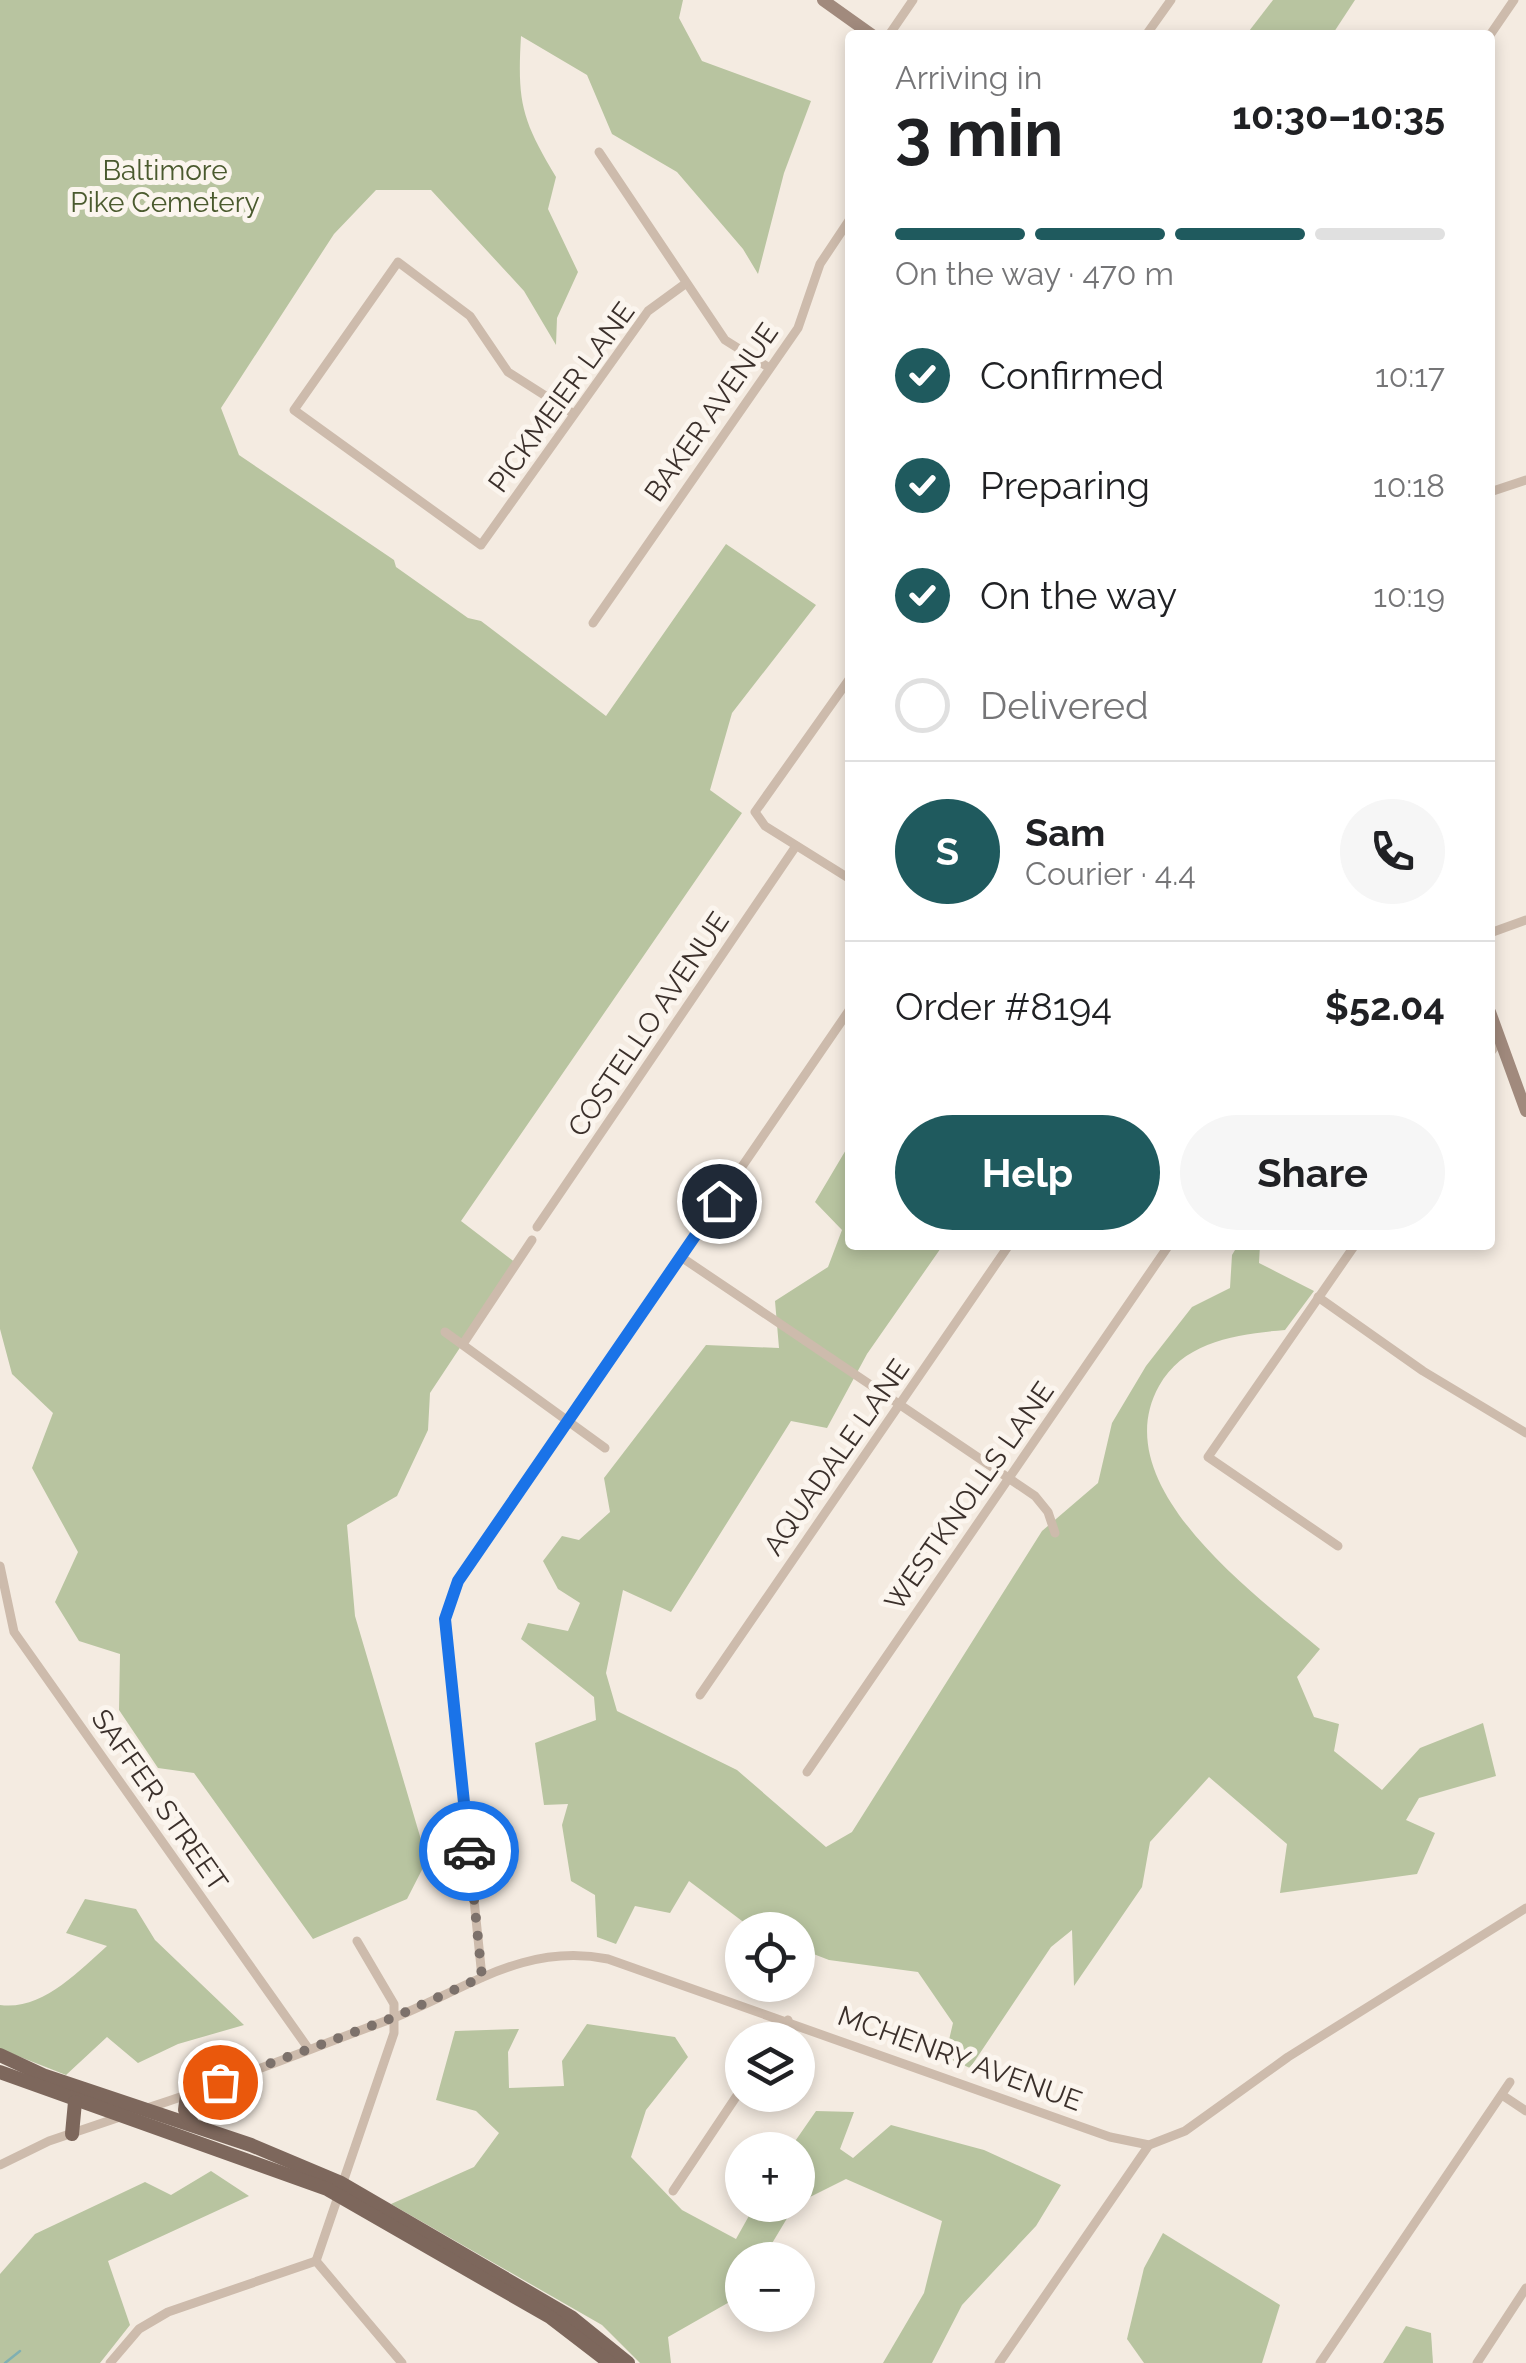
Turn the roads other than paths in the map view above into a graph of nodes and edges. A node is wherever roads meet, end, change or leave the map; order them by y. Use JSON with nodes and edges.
{"nodes":[{"id":1,"x":823,"y":0,"type":"edge"},
{"id":2,"x":913,"y":0,"type":"edge"},
{"id":3,"x":1171,"y":0,"type":"edge"},
{"id":4,"x":1514,"y":0,"type":"edge"},
{"id":5,"x":865,"y":30,"type":"edge"},
{"id":6,"x":892,"y":30,"type":"edge"},
{"id":7,"x":1150,"y":30,"type":"edge"},
{"id":8,"x":1494,"y":30,"type":"edge"},
{"id":9,"x":599,"y":152,"type":"dead end"},
{"id":10,"x":845,"y":227,"type":"edge"},
{"id":11,"x":685,"y":284,"type":"junction"},
{"id":12,"x":768,"y":367,"type":"junction"},
{"id":13,"x":574,"y":414,"type":"junction"},
{"id":14,"x":1526,"y":480,"type":"edge"},
{"id":15,"x":1495,"y":490,"type":"edge"},
{"id":16,"x":594,"y":623,"type":"dead end"},
{"id":17,"x":845,"y":685,"type":"edge"},
{"id":18,"x":796,"y":846,"type":"junction"},
{"id":19,"x":845,"y":876,"type":"edge"},
{"id":20,"x":1526,"y":920,"type":"edge"},
{"id":21,"x":1495,"y":931,"type":"edge"},
{"id":22,"x":845,"y":1016,"type":"edge"},
{"id":23,"x":1495,"y":1026,"type":"edge"},
{"id":24,"x":1500,"y":1040,"type":"junction"},
{"id":25,"x":1495,"y":1047,"type":"edge"},
{"id":26,"x":1526,"y":1111,"type":"edge"},
{"id":27,"x":537,"y":1227,"type":"dead end"},
{"id":28,"x":532,"y":1240,"type":"dead end"},
{"id":29,"x":1007,"y":1250,"type":"edge"},
{"id":30,"x":1166,"y":1250,"type":"edge"},
{"id":31,"x":1351,"y":1250,"type":"edge"},
{"id":32,"x":681,"y":1257,"type":"junction"},
{"id":33,"x":1318,"y":1297,"type":"junction"},
{"id":34,"x":446,"y":1332,"type":"dead end"},
{"id":35,"x":463,"y":1344,"type":"junction"},
{"id":36,"x":900,"y":1403,"type":"junction"},
{"id":37,"x":568,"y":1421,"type":"junction"},
{"id":38,"x":1526,"y":1433,"type":"edge"},
{"id":39,"x":606,"y":1448,"type":"dead end"},
{"id":40,"x":1008,"y":1478,"type":"junction"},
{"id":41,"x":1054,"y":1533,"type":"dead end"},
{"id":42,"x":1338,"y":1546,"type":"dead end"},
{"id":43,"x":0,"y":1566,"type":"edge"},
{"id":44,"x":14,"y":1632,"type":"junction"},
{"id":45,"x":0,"y":1636,"type":"edge"},
{"id":46,"x":700,"y":1695,"type":"dead end"},
{"id":47,"x":807,"y":1772,"type":"dead end"},
{"id":48,"x":1526,"y":1908,"type":"edge"},
{"id":49,"x":358,"y":1941,"type":"dead end"},
{"id":50,"x":482,"y":1977,"type":"junction"},
{"id":51,"x":395,"y":2017,"type":"junction"},
{"id":52,"x":788,"y":2020,"type":"joint"},
{"id":53,"x":308,"y":2048,"type":"junction"},
{"id":54,"x":0,"y":2055,"type":"edge"},
{"id":55,"x":0,"y":2072,"type":"edge"},
{"id":56,"x":1510,"y":2082,"type":"dead end"},
{"id":57,"x":1502,"y":2094,"type":"junction"},
{"id":58,"x":186,"y":2095,"type":"junction"},
{"id":59,"x":75,"y":2102,"type":"junction"},
{"id":60,"x":142,"y":2109,"type":"junction"},
{"id":61,"x":1526,"y":2111,"type":"edge"},
{"id":62,"x":726,"y":2112,"type":"edge"},
{"id":63,"x":120,"y":2117,"type":"junction"},
{"id":64,"x":193,"y":2125,"type":"junction"},
{"id":65,"x":72,"y":2134,"type":"junction"},
{"id":66,"x":1149,"y":2145,"type":"junction"},
{"id":67,"x":0,"y":2165,"type":"edge"},
{"id":68,"x":338,"y":2188,"type":"junction"},
{"id":69,"x":674,"y":2191,"type":"dead end"},
{"id":70,"x":316,"y":2260,"type":"junction"},
{"id":71,"x":1526,"y":2288,"type":"edge"},
{"id":72,"x":110,"y":2363,"type":"edge"},
{"id":73,"x":402,"y":2363,"type":"edge"},
{"id":74,"x":610,"y":2363,"type":"edge"},
{"id":75,"x":628,"y":2363,"type":"edge"},
{"id":76,"x":998,"y":2363,"type":"edge"},
{"id":77,"x":1320,"y":2363,"type":"edge"},
{"id":78,"x":1477,"y":2363,"type":"edge"}],
"edges":[{"from":1,"to":5,"type":"main road"},
{"from":2,"to":6,"type":"street"},
{"from":3,"to":7,"type":"street"},
{"from":4,"to":8,"type":"street"},
{"from":9,"to":11,"type":"street"},
{"from":10,"to":12,"type":"street","name":"BAKER AVENUE"},
{"from":11,"to":12,"type":"street"},
{"from":11,"to":13,"type":"street","name":"PICKMEIER LANE"},
{"from":12,"to":16,"type":"street","name":"BAKER AVENUE"},
{"from":13,"to":13,"type":"street","name":"PICKMEIER LANE"},
{"from":14,"to":15,"type":"street"},
{"from":17,"to":18,"type":"street"},
{"from":18,"to":19,"type":"street"},
{"from":18,"to":27,"type":"street","name":"COSTELLO AVENUE"},
{"from":20,"to":21,"type":"street"},
{"from":22,"to":32,"type":"street"},
{"from":23,"to":24,"type":"main road"},
{"from":24,"to":25,"type":"street"},
{"from":24,"to":26,"type":"main road"},
{"from":28,"to":35,"type":"street"},
{"from":29,"to":36,"type":"street","name":"AQUADALE LANE"},
{"from":30,"to":40,"type":"street","name":"WESTKNOLLS LANE"},
{"from":31,"to":33,"type":"street"},
{"from":32,"to":36,"type":"street"},
{"from":32,"to":37,"type":"street"},
{"from":33,"to":38,"type":"street"},
{"from":33,"to":42,"type":"street"},
{"from":34,"to":35,"type":"street"},
{"from":35,"to":37,"type":"street"},
{"from":36,"to":40,"type":"street"},
{"from":36,"to":46,"type":"street","name":"AQUADALE LANE"},
{"from":37,"to":39,"type":"street"},
{"from":37,"to":50,"type":"street"},
{"from":40,"to":41,"type":"street"},
{"from":40,"to":47,"type":"street","name":"WESTKNOLLS LANE"},
{"from":43,"to":44,"type":"street","name":"SAFFER STREET"},
{"from":44,"to":45,"type":"street"},
{"from":44,"to":53,"type":"street","name":"SAFFER STREET"},
{"from":48,"to":66,"type":"street"},
{"from":49,"to":51,"type":"street"},
{"from":50,"to":51,"type":"street","name":"MCHENRY AVENUE"},
{"from":50,"to":52,"type":"street","name":"MCHENRY AVENUE"},
{"from":51,"to":53,"type":"street","name":"MCHENRY AVENUE"},
{"from":51,"to":68,"type":"street"},
{"from":52,"to":66,"type":"street","name":"MCHENRY AVENUE"},
{"from":53,"to":58,"type":"street","name":"MCHENRY AVENUE"},
{"from":54,"to":60,"type":"main road"},
{"from":55,"to":59,"type":"main road"},
{"from":56,"to":57,"type":"street"},
{"from":57,"to":61,"type":"street"},
{"from":57,"to":77,"type":"street"},
{"from":58,"to":60,"type":"street","name":"MCHENRY AVENUE"},
{"from":58,"to":64,"type":"main road"},
{"from":59,"to":63,"type":"main road"},
{"from":59,"to":65,"type":"main road"},
{"from":60,"to":63,"type":"street","name":"MCHENRY AVENUE"},
{"from":60,"to":64,"type":"main road"},
{"from":62,"to":69,"type":"street"},
{"from":63,"to":65,"type":"street","name":"MCHENRY AVENUE"},
{"from":63,"to":68,"type":"main road"},
{"from":64,"to":68,"type":"main road"},
{"from":65,"to":67,"type":"street","name":"MCHENRY AVENUE"},
{"from":66,"to":76,"type":"street"},
{"from":68,"to":70,"type":"street"},
{"from":68,"to":74,"type":"main road"},
{"from":68,"to":75,"type":"main road"},
{"from":70,"to":72,"type":"street"},
{"from":70,"to":73,"type":"street"},
{"from":71,"to":78,"type":"street"}]}
